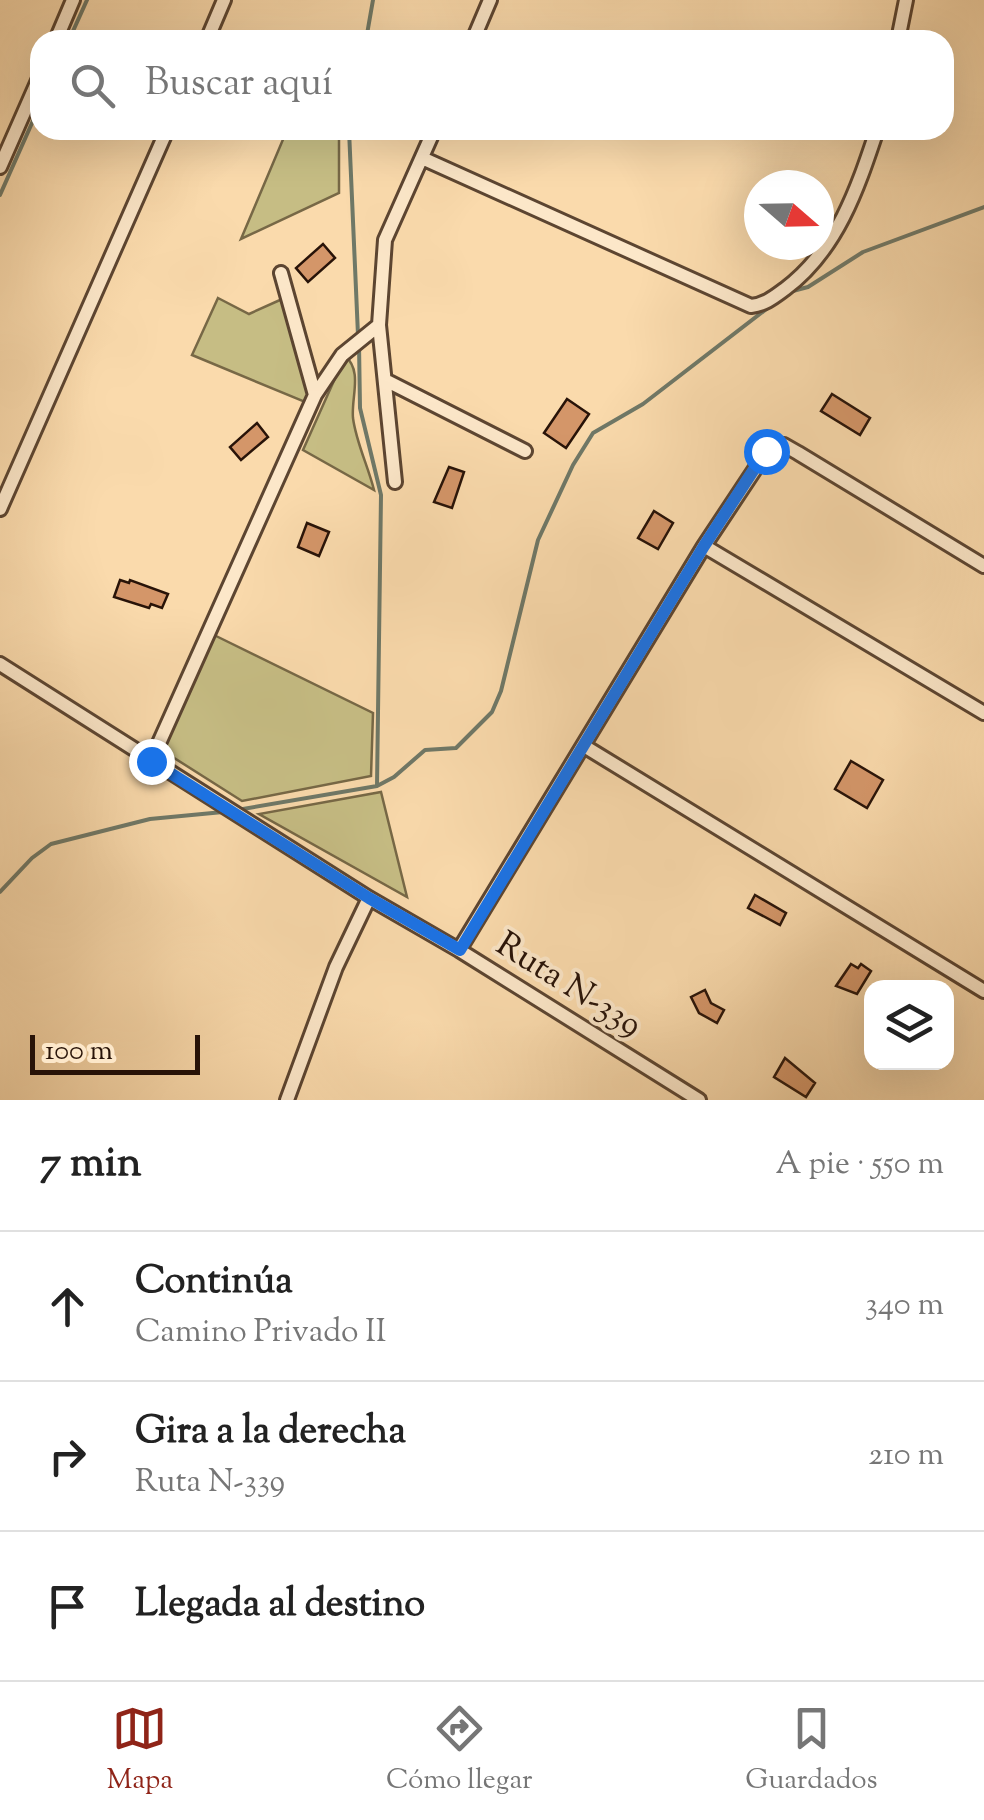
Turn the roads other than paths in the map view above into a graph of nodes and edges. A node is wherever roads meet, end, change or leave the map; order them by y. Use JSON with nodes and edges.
{"nodes":[{"id":1,"x":73,"y":0,"type":"edge"},
{"id":2,"x":224,"y":0,"type":"edge"},
{"id":3,"x":490,"y":0,"type":"edge"},
{"id":4,"x":906,"y":0,"type":"edge"},
{"id":5,"x":60,"y":30,"type":"edge"},
{"id":6,"x":210,"y":30,"type":"edge"},
{"id":7,"x":477,"y":30,"type":"edge"},
{"id":8,"x":900,"y":30,"type":"edge"},
{"id":9,"x":30,"y":99,"type":"edge"},
{"id":10,"x":163,"y":140,"type":"edge"},
{"id":11,"x":430,"y":140,"type":"edge"},
{"id":12,"x":874,"y":140,"type":"edge"},
{"id":13,"x":422,"y":158,"type":"junction"},
{"id":14,"x":0,"y":168,"type":"edge"},
{"id":15,"x":281,"y":272,"type":"dead end"},
{"id":16,"x":380,"y":325,"type":"junction"},
{"id":17,"x":386,"y":382,"type":"junction"},
{"id":18,"x":316,"y":395,"type":"junction"},
{"id":19,"x":525,"y":451,"type":"dead end"},
{"id":20,"x":395,"y":482,"type":"dead end"},
{"id":21,"x":0,"y":509,"type":"edge"},
{"id":22,"x":704,"y":546,"type":"junction"},
{"id":23,"x":984,"y":566,"type":"edge"},
{"id":24,"x":0,"y":664,"type":"edge"},
{"id":25,"x":984,"y":713,"type":"edge"},
{"id":26,"x":584,"y":746,"type":"junction"},
{"id":27,"x":151,"y":761,"type":"junction"},
{"id":28,"x":369,"y":898,"type":"junction"},
{"id":29,"x":460,"y":950,"type":"junction"},
{"id":30,"x":984,"y":991,"type":"edge"},
{"id":31,"x":288,"y":1100,"type":"edge"},
{"id":32,"x":699,"y":1100,"type":"edge"}],
"edges":[{"from":1,"to":5,"type":"street"},
{"from":2,"to":6,"type":"street"},
{"from":3,"to":7,"type":"street"},
{"from":4,"to":8,"type":"street"},
{"from":9,"to":14,"type":"street"},
{"from":10,"to":21,"type":"street"},
{"from":11,"to":13,"type":"street"},
{"from":12,"to":13,"type":"street"},
{"from":13,"to":16,"type":"street"},
{"from":15,"to":18,"type":"street"},
{"from":16,"to":17,"type":"street"},
{"from":16,"to":18,"type":"street"},
{"from":17,"to":19,"type":"street"},
{"from":17,"to":20,"type":"street"},
{"from":18,"to":27,"type":"street"},
{"from":22,"to":23,"type":"street"},
{"from":22,"to":25,"type":"street"},
{"from":22,"to":26,"type":"street"},
{"from":24,"to":27,"type":"street","name":"Ruta N-339"},
{"from":26,"to":29,"type":"street"},
{"from":26,"to":30,"type":"street"},
{"from":27,"to":28,"type":"street","name":"Ruta N-339"},
{"from":28,"to":29,"type":"street","name":"Ruta N-339"},
{"from":28,"to":31,"type":"street"},
{"from":29,"to":32,"type":"street","name":"Ruta N-339"}]}
